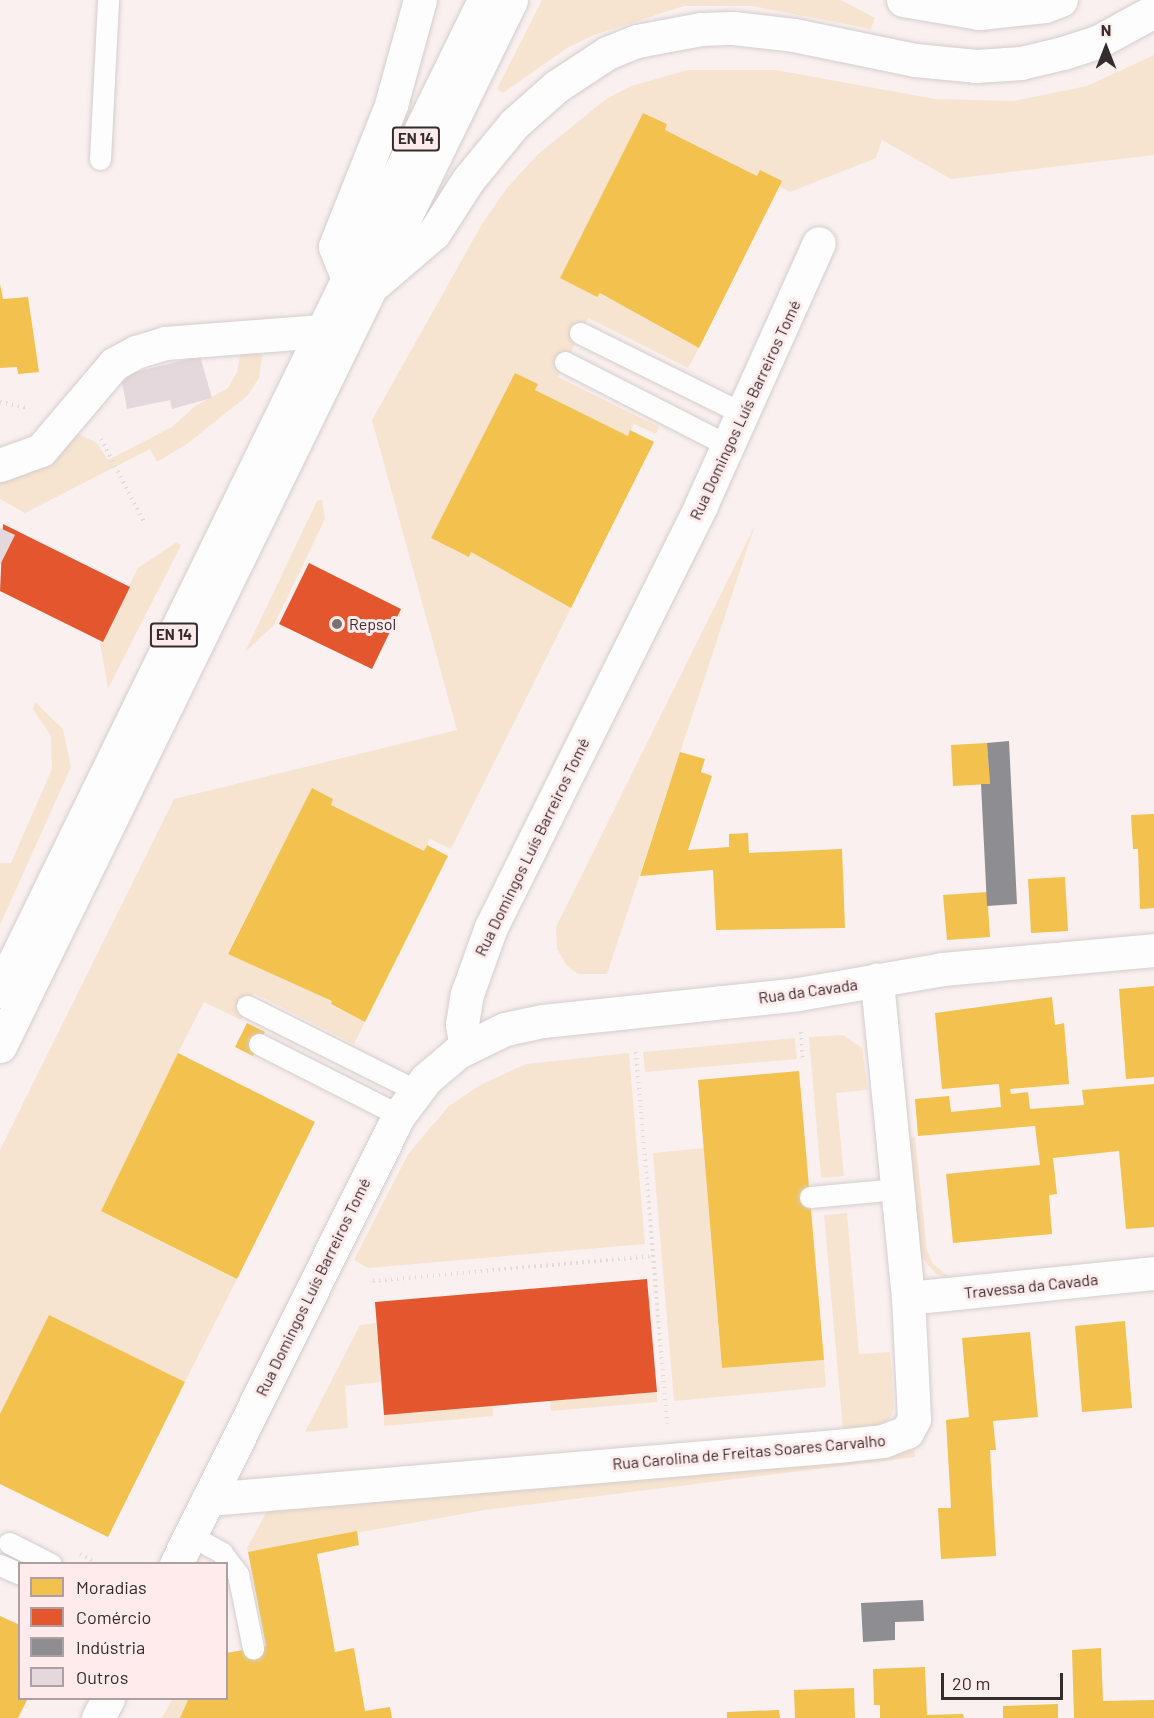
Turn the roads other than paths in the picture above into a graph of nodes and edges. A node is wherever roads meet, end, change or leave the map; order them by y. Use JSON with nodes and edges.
{"nodes":[{"id":1,"x":108,"y":0,"type":"edge"},
{"id":2,"x":420,"y":0,"type":"edge"},
{"id":3,"x":484,"y":0,"type":"edge"},
{"id":4,"x":512,"y":0,"type":"edge"},
{"id":5,"x":903,"y":0,"type":"edge"},
{"id":6,"x":1061,"y":0,"type":"edge"},
{"id":7,"x":1154,"y":11,"type":"edge"},
{"id":8,"x":100,"y":159,"type":"dead end"},
{"id":9,"x":819,"y":243,"type":"dead end"},
{"id":10,"x":359,"y":283,"type":"junction"},
{"id":11,"x":322,"y":331,"type":"junction"},
{"id":12,"x":580,"y":333,"type":"dead end"},
{"id":13,"x":565,"y":362,"type":"dead end"},
{"id":14,"x":744,"y":414,"type":"junction"},
{"id":15,"x":729,"y":446,"type":"junction"},
{"id":16,"x":0,"y":465,"type":"edge"},
{"id":17,"x":1154,"y":950,"type":"edge"},
{"id":18,"x":877,"y":980,"type":"junction"},
{"id":19,"x":0,"y":991,"type":"edge"},
{"id":20,"x":247,"y":1006,"type":"dead end"},
{"id":21,"x":259,"y":1044,"type":"dead end"},
{"id":22,"x":0,"y":1046,"type":"edge"},
{"id":23,"x":466,"y":1047,"type":"junction"},
{"id":24,"x":407,"y":1103,"type":"junction"},
{"id":25,"x":898,"y":1189,"type":"junction"},
{"id":26,"x":810,"y":1197,"type":"dead end"},
{"id":27,"x":1154,"y":1273,"type":"edge"},
{"id":28,"x":908,"y":1298,"type":"junction"},
{"id":29,"x":208,"y":1499,"type":"junction"},
{"id":30,"x":9,"y":1543,"type":"dead end"},
{"id":31,"x":183,"y":1549,"type":"edge"},
{"id":32,"x":49,"y":1562,"type":"edge"},
{"id":33,"x":0,"y":1565,"type":"edge"},
{"id":34,"x":18,"y":1573,"type":"edge"},
{"id":35,"x":254,"y":1648,"type":"dead end"},
{"id":36,"x":107,"y":1700,"type":"edge"},
{"id":37,"x":98,"y":1718,"type":"edge"}],
"edges":[{"from":1,"to":8,"type":"lane"},
{"from":2,"to":10,"type":"main road"},
{"from":3,"to":10,"type":"main road","number":"EN 14"},
{"from":4,"to":10,"type":"main road","number":"EN 14"},
{"from":5,"to":6,"type":"main road"},
{"from":7,"to":10,"type":"main road"},
{"from":9,"to":14,"type":"main road","name":"Rua Domingos Luís Barreiros Tomé"},
{"from":10,"to":11,"type":"main road","number":"EN 14"},
{"from":10,"to":22,"type":"main road","number":"EN 14"},
{"from":11,"to":16,"type":"main road"},
{"from":11,"to":19,"type":"main road","number":"EN 14"},
{"from":12,"to":14,"type":"lane"},
{"from":13,"to":15,"type":"lane"},
{"from":14,"to":15,"type":"main road","name":"Rua Domingos Luís Barreiros Tomé"},
{"from":15,"to":23,"type":"main road","name":"Rua Domingos Luís Barreiros Tomé"},
{"from":17,"to":18,"type":"main road","name":"Rua da Cavada"},
{"from":18,"to":23,"type":"main road","name":"Rua da Cavada"},
{"from":18,"to":25,"type":"main road","name":"Rua Carolina de Freitas Soares Carvalho"},
{"from":20,"to":24,"type":"lane"},
{"from":21,"to":24,"type":"lane"},
{"from":23,"to":24,"type":"main road","name":"Rua Domingos Luís Barreiros Tomé"},
{"from":24,"to":29,"type":"main road","name":"Rua Domingos Luís Barreiros Tomé"},
{"from":25,"to":26,"type":"lane"},
{"from":25,"to":28,"type":"main road","name":"Rua Carolina de Freitas Soares Carvalho"},
{"from":27,"to":28,"type":"main road","name":"Travessa da Cavada"},
{"from":28,"to":29,"type":"main road","name":"Rua Carolina de Freitas Soares Carvalho"},
{"from":29,"to":31,"type":"main road","name":"Rua Domingos Luís Barreiros Tomé"},
{"from":30,"to":32,"type":"lane"},
{"from":31,"to":35,"type":"lane"},
{"from":33,"to":34,"type":"lane"},
{"from":36,"to":37,"type":"main road"}]}
